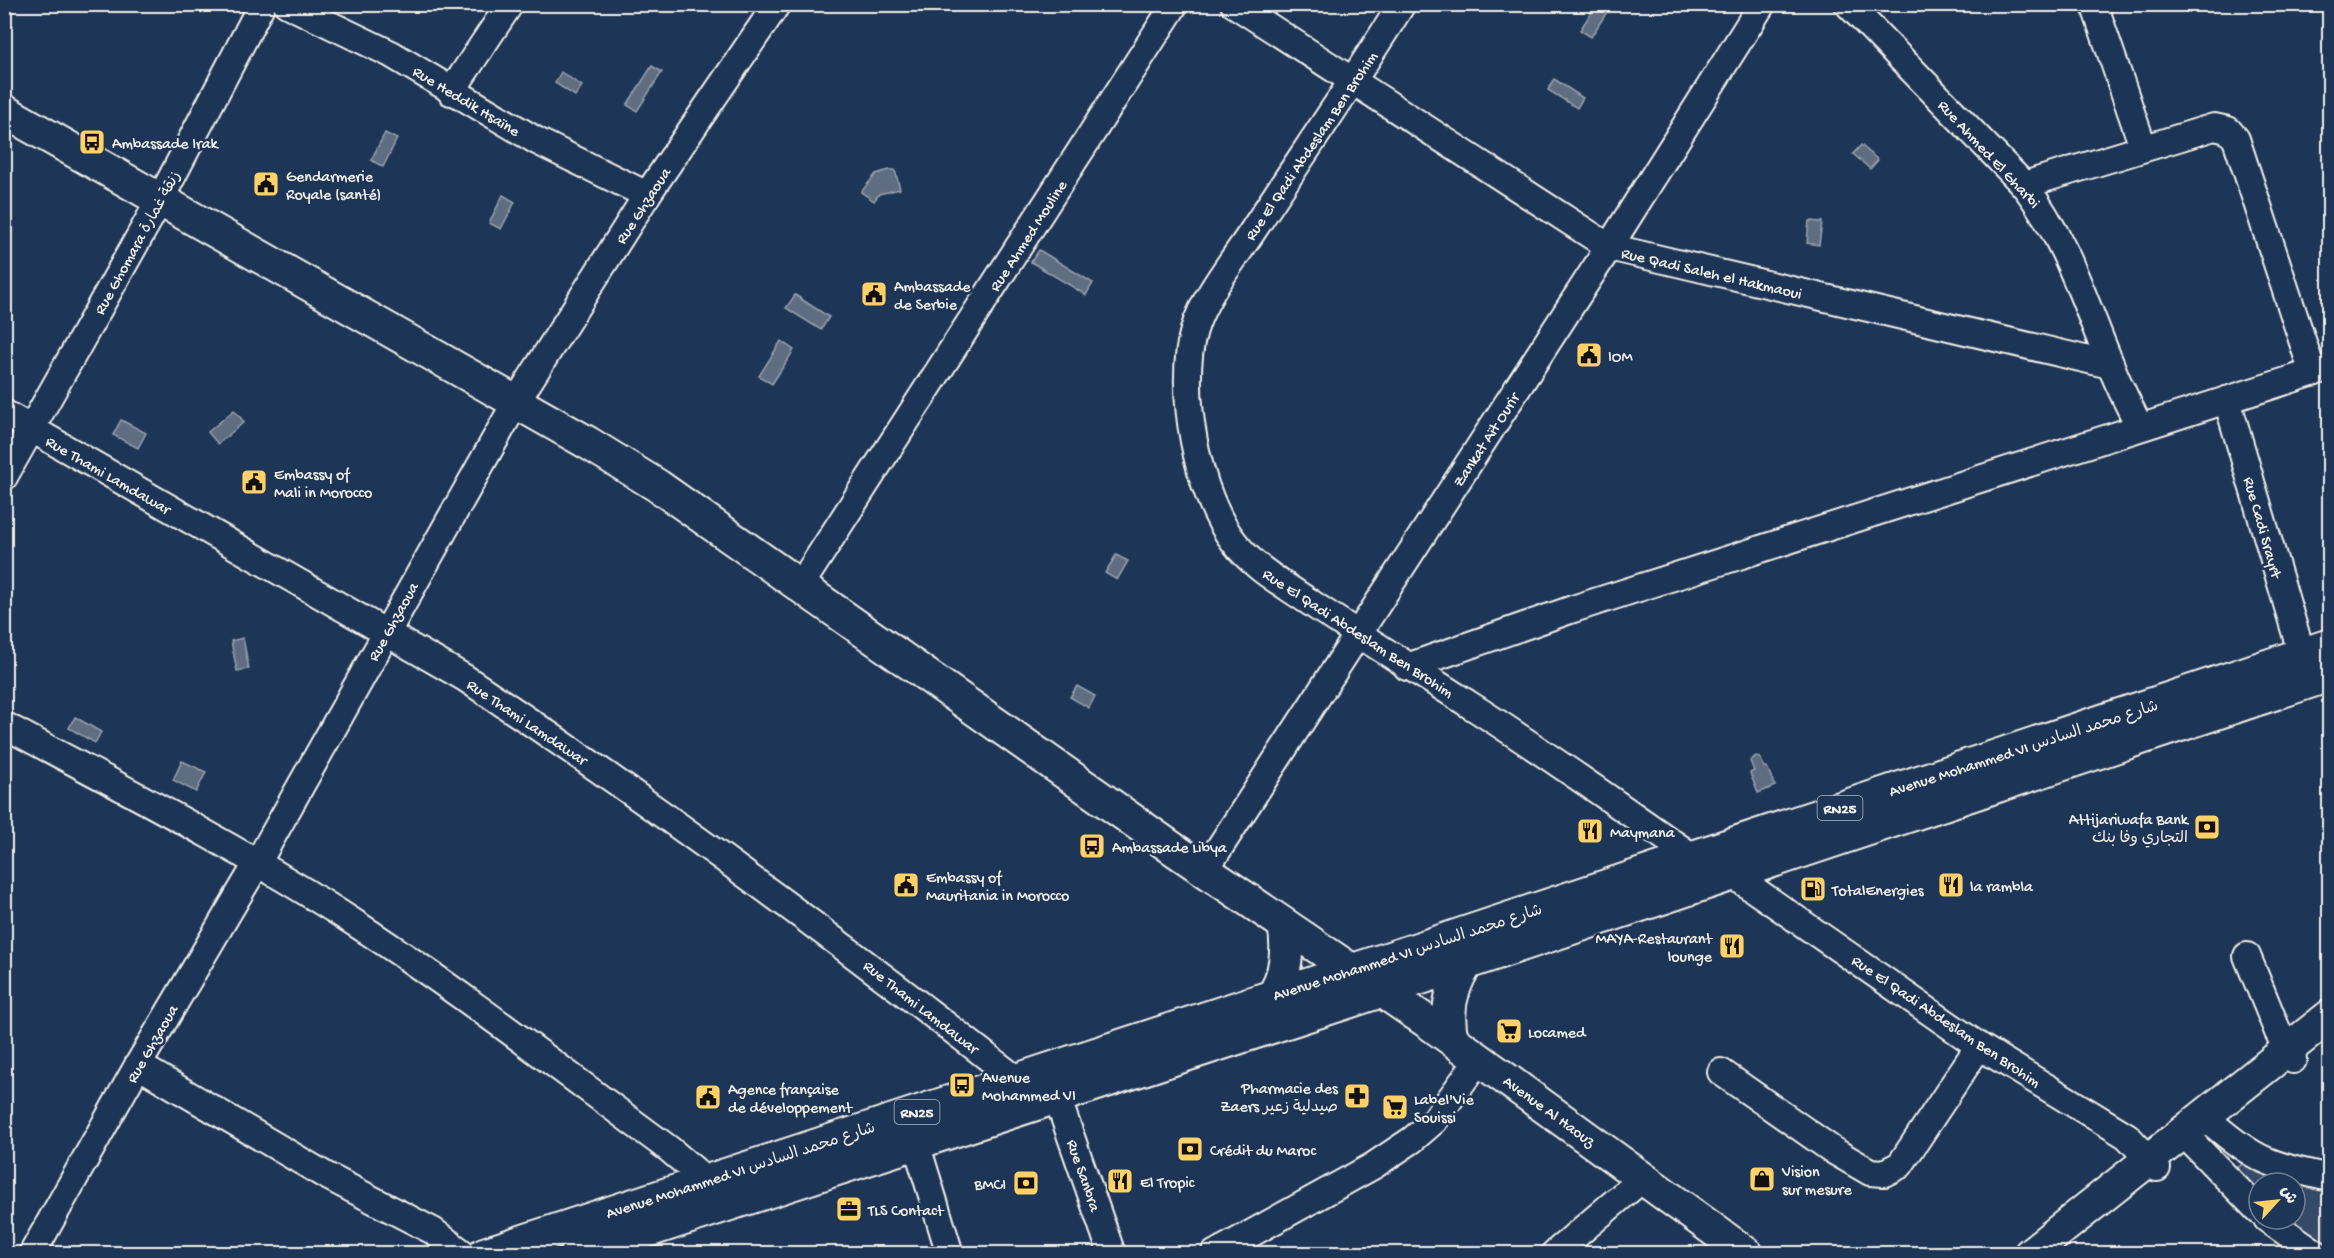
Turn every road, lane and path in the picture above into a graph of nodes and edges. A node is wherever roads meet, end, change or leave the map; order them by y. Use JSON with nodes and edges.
{"nodes":[{"id":1,"x":262,"y":4,"type":"edge"},
{"id":2,"x":287,"y":4,"type":"edge"},
{"id":3,"x":510,"y":4,"type":"edge"},
{"id":4,"x":777,"y":4,"type":"edge"},
{"id":5,"x":1175,"y":4,"type":"edge"},
{"id":6,"x":1234,"y":4,"type":"edge"},
{"id":7,"x":1402,"y":4,"type":"edge"},
{"id":8,"x":1762,"y":4,"type":"edge"},
{"id":9,"x":1848,"y":4,"type":"edge"},
{"id":10,"x":2094,"y":4,"type":"edge"},
{"id":11,"x":1353,"y":82,"type":"junction"},
{"id":12,"x":451,"y":92,"type":"junction"},
{"id":13,"x":4,"y":111,"type":"edge"},
{"id":14,"x":2143,"y":147,"type":"junction"},
{"id":15,"x":2024,"y":185,"type":"junction"},
{"id":16,"x":647,"y":195,"type":"junction"},
{"id":17,"x":160,"y":200,"type":"junction"},
{"id":18,"x":1609,"y":247,"type":"junction"},
{"id":19,"x":2110,"y":365,"type":"junction"},
{"id":20,"x":2321,"y":370,"type":"edge"},
{"id":21,"x":2227,"y":400,"type":"junction"},
{"id":22,"x":516,"y":402,"type":"junction"},
{"id":23,"x":4,"y":413,"type":"edge"},
{"id":24,"x":2139,"y":426,"type":"junction"},
{"id":25,"x":31,"y":429,"type":"junction"},
{"id":26,"x":4,"y":477,"type":"edge"},
{"id":27,"x":800,"y":586,"type":"junction"},
{"id":28,"x":384,"y":633,"type":"junction"},
{"id":29,"x":1358,"y":635,"type":"junction"},
{"id":30,"x":2316,"y":650,"type":"edge"},
{"id":31,"x":1407,"y":667,"type":"junction"},
{"id":32,"x":2330,"y":675,"type":"edge"},
{"id":33,"x":4,"y":725,"type":"edge"},
{"id":34,"x":1693,"y":857,"type":"junction"},
{"id":35,"x":258,"y":862,"type":"junction"},
{"id":36,"x":1205,"y":870,"type":"junction"},
{"id":37,"x":1733,"y":875,"type":"junction"},
{"id":38,"x":1284,"y":925,"type":"junction"},
{"id":39,"x":2247,"y":956,"type":"dead end"},
{"id":40,"x":1467,"y":963,"type":"junction"},
{"id":41,"x":1350,"y":970,"type":"junction"},
{"id":42,"x":1381,"y":991,"type":"junction"},
{"id":43,"x":1274,"y":996,"type":"junction"},
{"id":44,"x":2330,"y":1016,"type":"edge"},
{"id":45,"x":2330,"y":1031,"type":"edge"},
{"id":46,"x":1452,"y":1039,"type":"junction"},
{"id":47,"x":1979,"y":1046,"type":"junction"},
{"id":48,"x":2290,"y":1055,"type":"junction"},
{"id":49,"x":1479,"y":1059,"type":"junction"},
{"id":50,"x":138,"y":1065,"type":"junction"},
{"id":51,"x":1721,"y":1072,"type":"dead end"},
{"id":52,"x":1017,"y":1080,"type":"junction"},
{"id":53,"x":1057,"y":1097,"type":"junction"},
{"id":54,"x":2196,"y":1132,"type":"junction"},
{"id":55,"x":916,"y":1143,"type":"junction"},
{"id":56,"x":2153,"y":1164,"type":"junction"},
{"id":57,"x":1643,"y":1178,"type":"junction"},
{"id":58,"x":2330,"y":1178,"type":"edge"},
{"id":59,"x":701,"y":1181,"type":"junction"},
{"id":60,"x":2247,"y":1196,"type":"edge"},
{"id":61,"x":2284,"y":1231,"type":"edge"},
{"id":62,"x":32,"y":1254,"type":"edge"},
{"id":63,"x":464,"y":1254,"type":"edge"},
{"id":64,"x":484,"y":1254,"type":"edge"},
{"id":65,"x":577,"y":1254,"type":"edge"},
{"id":66,"x":950,"y":1254,"type":"edge"},
{"id":67,"x":1112,"y":1254,"type":"edge"},
{"id":68,"x":1214,"y":1254,"type":"edge"},
{"id":69,"x":1554,"y":1254,"type":"edge"},
{"id":70,"x":1747,"y":1254,"type":"edge"},
{"id":71,"x":2030,"y":1254,"type":"edge"},
{"id":72,"x":2048,"y":1254,"type":"edge"},
{"id":73,"x":2317,"y":1254,"type":"edge"}],
"edges":[{"from":1,"to":17,"type":"street","name":"Rue Ghomara زنقة غمارة"},
{"from":2,"to":12,"type":"street","name":"Rue Heddik Hsaïne"},
{"from":3,"to":12,"type":"street"},
{"from":4,"to":16,"type":"street","name":"Rue Ghzaoua"},
{"from":5,"to":27,"type":"street","name":"Rue Ahmed Mouline"},
{"from":6,"to":11,"type":"street","name":"Rue Qadi Saleh el Hakmaoui"},
{"from":7,"to":11,"type":"street","name":"Rue El Qadi Abdeslam Ben Brohim"},
{"from":8,"to":18,"type":"street","name":"Zankat Aït Ourir"},
{"from":9,"to":15,"type":"street","name":"Rue Ahmed El Gharbi"},
{"from":10,"to":14,"type":"street"},
{"from":11,"to":18,"type":"street","name":"Rue Qadi Saleh el Hakmaoui"},
{"from":11,"to":29,"type":"street","name":"Rue El Qadi Abdeslam Ben Brohim"},
{"from":12,"to":16,"type":"street","name":"Rue Heddik Hsaïne"},
{"from":13,"to":17,"type":"main road","name":"Avenue Al Haouz"},
{"from":14,"to":15,"type":"street"},
{"from":14,"to":20,"type":"street"},
{"from":15,"to":19,"type":"street","name":"Rue Ahmed El Gharbi"},
{"from":16,"to":22,"type":"street","name":"Rue Ghzaoua"},
{"from":17,"to":22,"type":"main road","name":"Avenue Al Haouz"},
{"from":17,"to":25,"type":"street","name":"Rue Ghomara زنقة غمارة"},
{"from":18,"to":19,"type":"street","name":"Rue Qadi Saleh el Hakmaoui"},
{"from":18,"to":29,"type":"street","name":"Zankat Aït Ourir"},
{"from":19,"to":24,"type":"street","name":"Rue Ahmed El Gharbi"},
{"from":20,"to":21,"type":"street"},
{"from":21,"to":24,"type":"street"},
{"from":21,"to":30,"type":"street","name":"Rue Cadi Srayrt"},
{"from":22,"to":27,"type":"main road","name":"Avenue Al Haouz"},
{"from":22,"to":28,"type":"street","name":"Rue Ghzaoua"},
{"from":23,"to":25,"type":"street","name":"Rue Thami Lamdawar"},
{"from":24,"to":31,"type":"street"},
{"from":25,"to":26,"type":"street","name":"Rue Ghomara زنقة غمارة"},
{"from":25,"to":28,"type":"street","name":"Rue Thami Lamdawar"},
{"from":27,"to":36,"type":"main road","name":"Avenue Al Haouz"},
{"from":28,"to":35,"type":"street","name":"Rue Ghzaoua"},
{"from":28,"to":52,"type":"street","name":"Rue Thami Lamdawar"},
{"from":29,"to":31,"type":"street","name":"Rue El Qadi Abdeslam Ben Brohim"},
{"from":29,"to":36,"type":"street","name":"Zankat Aït Ourir"},
{"from":30,"to":34,"type":"main road","name":"Avenue Mohammed VI شارع محمد السادس","number":"RN25"},
{"from":31,"to":34,"type":"street","name":"Rue El Qadi Abdeslam Ben Brohim"},
{"from":32,"to":37,"type":"main road","name":"Avenue Mohammed VI شارع محمد السادس","number":"RN25"},
{"from":33,"to":35,"type":"street"},
{"from":34,"to":41,"type":"main road","name":"Avenue Mohammed VI شارع محمد السادس","number":"RN25"},
{"from":35,"to":50,"type":"street","name":"Rue Ghzaoua"},
{"from":35,"to":59,"type":"street"},
{"from":36,"to":38,"type":"main road","name":"Avenue Al Haouz"},
{"from":37,"to":40,"type":"main road","name":"Avenue Mohammed VI شارع محمد السادس","number":"RN25"},
{"from":37,"to":47,"type":"street","name":"Rue El Qadi Abdeslam Ben Brohim"},
{"from":38,"to":41,"type":"main road","name":"Avenue Al Haouz"},
{"from":38,"to":43,"type":"main road"},
{"from":39,"to":48,"type":"street"},
{"from":40,"to":42,"type":"main road","name":"Avenue Mohammed VI شارع محمد السادس","number":"RN25"},
{"from":40,"to":46,"type":"main road"},
{"from":41,"to":42,"type":"main road","name":"Avenue Al Haouz"},
{"from":41,"to":43,"type":"main road","name":"Avenue Mohammed VI شارع محمد السادس","number":"RN25"},
{"from":42,"to":46,"type":"main road","name":"Avenue Al Haouz"},
{"from":42,"to":53,"type":"main road","name":"Avenue Mohammed VI شارع محمد السادس","number":"RN25"},
{"from":43,"to":52,"type":"main road","name":"Avenue Mohammed VI شارع محمد السادس","number":"RN25"},
{"from":44,"to":48,"type":"main road"},
{"from":45,"to":48,"type":"main road"},
{"from":46,"to":49,"type":"main road","name":"Avenue Al Haouz"},
{"from":47,"to":51,"type":"street"},
{"from":47,"to":56,"type":"street","name":"Rue El Qadi Abdeslam Ben Brohim"},
{"from":48,"to":54,"type":"main road"},
{"from":49,"to":57,"type":"main road","name":"Avenue Al Haouz"},
{"from":49,"to":68,"type":"street"},
{"from":50,"to":62,"type":"street","name":"Rue Ghzaoua"},
{"from":50,"to":63,"type":"street"},
{"from":52,"to":59,"type":"main road","name":"Avenue Mohammed VI شارع محمد السادس","number":"RN25"},
{"from":53,"to":55,"type":"main road","name":"Avenue Mohammed VI شارع محمد السادس","number":"RN25"},
{"from":53,"to":67,"type":"street","name":"Rue Sanbra"},
{"from":54,"to":56,"type":"main road"},
{"from":54,"to":58,"type":"street"},
{"from":54,"to":60,"type":"street"},
{"from":55,"to":65,"type":"main road","name":"Avenue Mohammed VI شارع محمد السادس","number":"RN25"},
{"from":55,"to":66,"type":"street"},
{"from":56,"to":71,"type":"main road"},
{"from":56,"to":72,"type":"main road"},
{"from":57,"to":69,"type":"street"},
{"from":57,"to":70,"type":"main road","name":"Avenue Al Haouz"},
{"from":59,"to":64,"type":"main road","name":"Avenue Mohammed VI شارع محمد السادس","number":"RN25"},
{"from":61,"to":73,"type":"street"}]}
